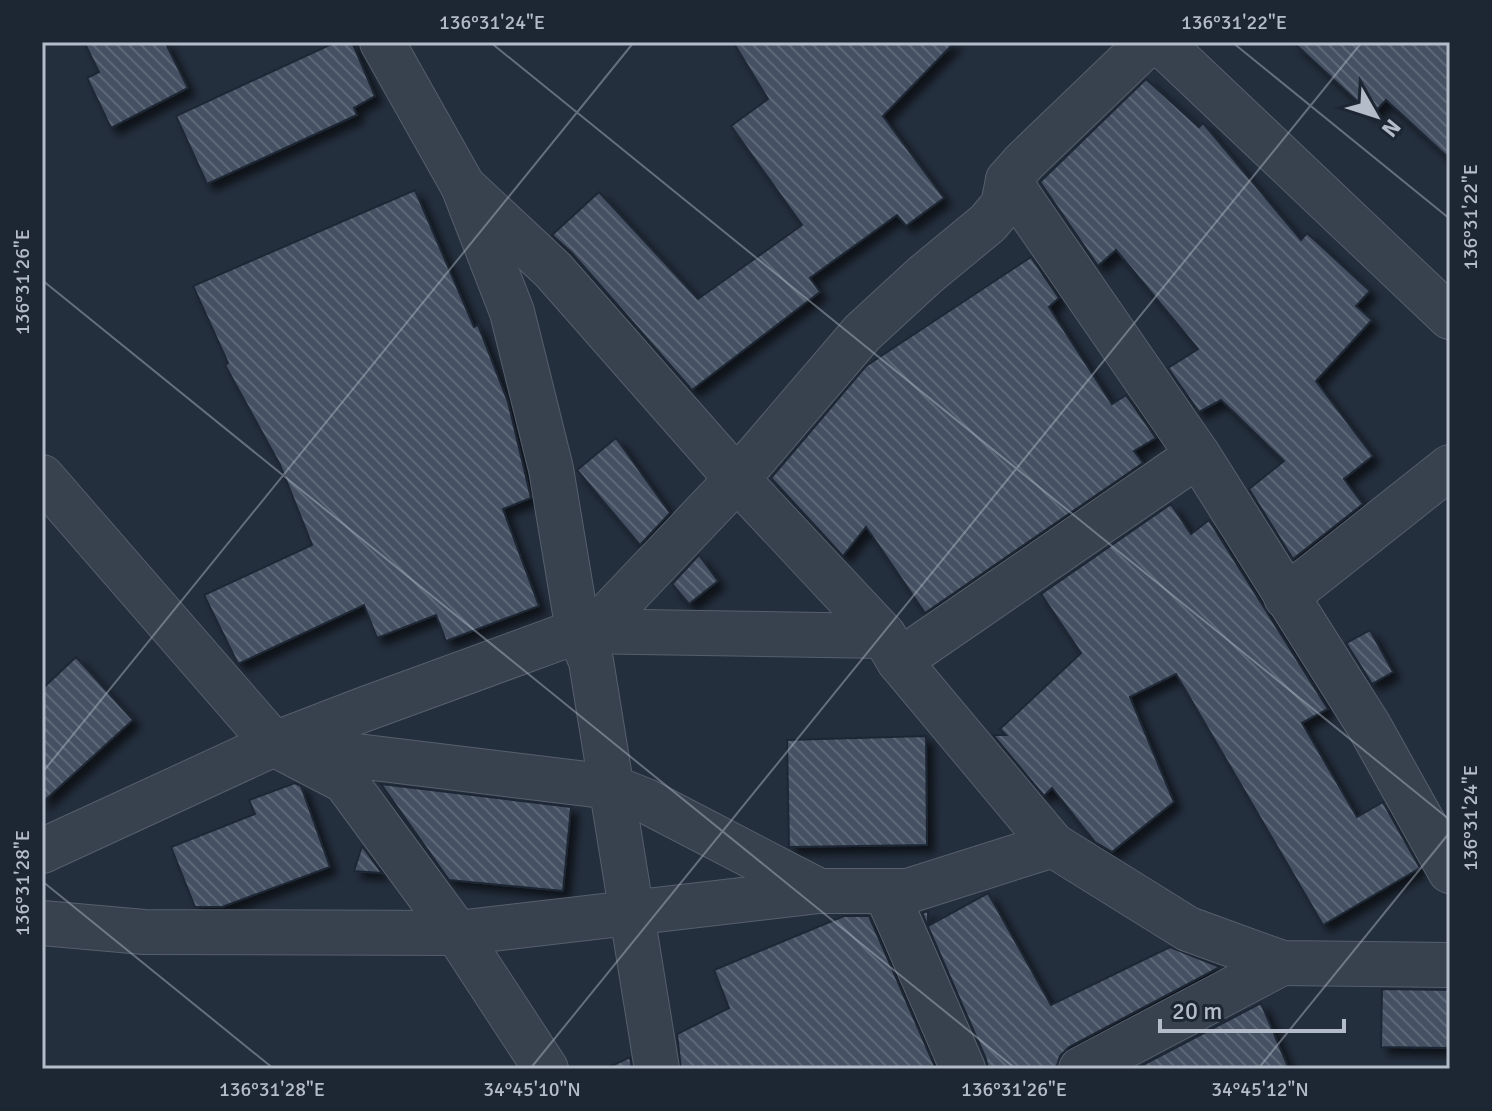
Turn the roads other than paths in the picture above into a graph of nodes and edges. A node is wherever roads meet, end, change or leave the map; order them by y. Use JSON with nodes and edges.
{"nodes":[{"id":1,"x":382,"y":42,"type":"edge"},
{"id":2,"x":1149,"y":42,"type":"edge"},
{"id":3,"x":1160,"y":42,"type":"edge"},
{"id":4,"x":1008,"y":180,"type":"junction"},
{"id":5,"x":463,"y":186,"type":"junction"},
{"id":6,"x":1450,"y":317,"type":"edge"},
{"id":7,"x":1198,"y":455,"type":"junction"},
{"id":8,"x":1450,"y":467,"type":"edge"},
{"id":9,"x":42,"y":477,"type":"edge"},
{"id":10,"x":737,"y":479,"type":"junction"},
{"id":11,"x":1286,"y":597,"type":"junction"},
{"id":12,"x":578,"y":631,"type":"junction"},
{"id":13,"x":891,"y":649,"type":"junction"},
{"id":14,"x":274,"y":744,"type":"junction"},
{"id":15,"x":611,"y":787,"type":"junction"},
{"id":16,"x":1053,"y":845,"type":"junction"},
{"id":17,"x":42,"y":851,"type":"edge"},
{"id":18,"x":1450,"y":871,"type":"edge"},
{"id":19,"x":819,"y":891,"type":"junction"},
{"id":20,"x":886,"y":892,"type":"junction"},
{"id":21,"x":632,"y":915,"type":"junction"},
{"id":22,"x":42,"y":923,"type":"edge"},
{"id":23,"x":457,"y":933,"type":"junction"},
{"id":24,"x":1282,"y":963,"type":"junction"},
{"id":25,"x":1450,"y":965,"type":"edge"},
{"id":26,"x":546,"y":1069,"type":"edge"},
{"id":27,"x":657,"y":1069,"type":"edge"},
{"id":28,"x":963,"y":1069,"type":"edge"},
{"id":29,"x":1081,"y":1069,"type":"edge"}],
"edges":[{"from":1,"to":5,"type":"street"},
{"from":2,"to":4,"type":"street"},
{"from":3,"to":6,"type":"street"},
{"from":4,"to":7,"type":"street"},
{"from":4,"to":10,"type":"street"},
{"from":5,"to":10,"type":"street"},
{"from":5,"to":12,"type":"street"},
{"from":7,"to":11,"type":"street"},
{"from":7,"to":13,"type":"street"},
{"from":8,"to":11,"type":"street"},
{"from":9,"to":14,"type":"street"},
{"from":10,"to":12,"type":"street"},
{"from":10,"to":13,"type":"street"},
{"from":11,"to":18,"type":"street"},
{"from":12,"to":13,"type":"street"},
{"from":12,"to":14,"type":"street"},
{"from":12,"to":15,"type":"street"},
{"from":13,"to":16,"type":"street"},
{"from":14,"to":15,"type":"street"},
{"from":14,"to":17,"type":"street"},
{"from":14,"to":23,"type":"street"},
{"from":15,"to":19,"type":"street"},
{"from":15,"to":21,"type":"street"},
{"from":16,"to":20,"type":"street"},
{"from":16,"to":24,"type":"street"},
{"from":19,"to":20,"type":"street"},
{"from":19,"to":21,"type":"street"},
{"from":20,"to":28,"type":"street"},
{"from":21,"to":23,"type":"street"},
{"from":21,"to":27,"type":"street"},
{"from":22,"to":23,"type":"street"},
{"from":23,"to":26,"type":"street"},
{"from":24,"to":25,"type":"street"},
{"from":24,"to":29,"type":"street"}]}
